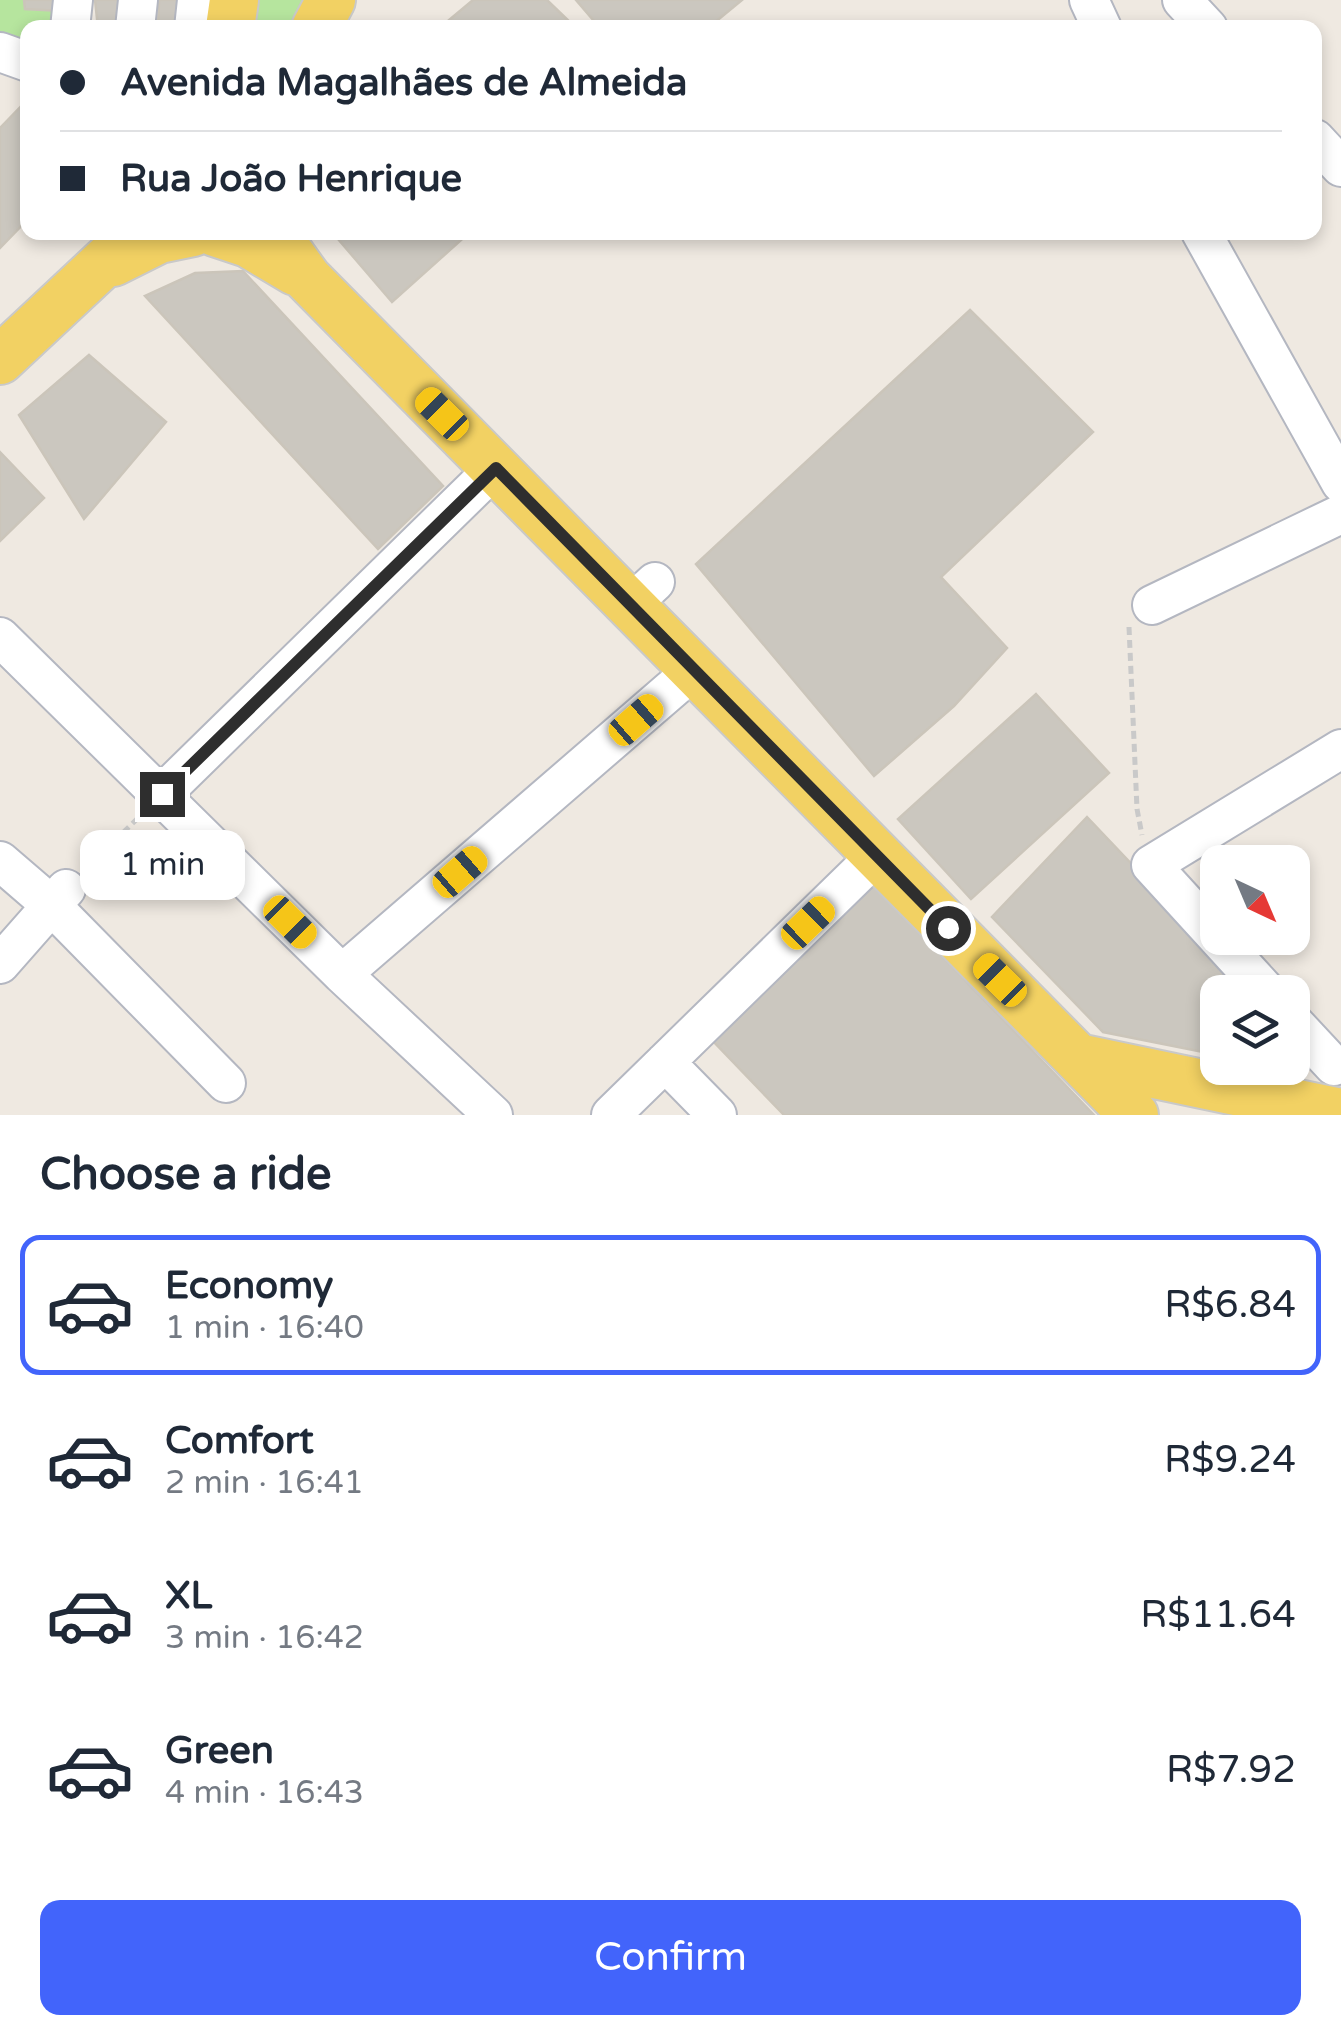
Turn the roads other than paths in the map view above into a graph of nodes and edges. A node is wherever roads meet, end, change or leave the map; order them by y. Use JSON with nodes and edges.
{"nodes":[{"id":1,"x":1182,"y":0,"type":"edge"},
{"id":2,"x":1201,"y":20,"type":"edge"},
{"id":3,"x":1322,"y":147,"type":"edge"},
{"id":4,"x":1341,"y":167,"type":"edge"},
{"id":5,"x":163,"y":240,"type":"edge"},
{"id":6,"x":239,"y":240,"type":"edge"},
{"id":7,"x":280,"y":240,"type":"edge"},
{"id":8,"x":1204,"y":240,"type":"edge"},
{"id":9,"x":106,"y":254,"type":"edge"},
{"id":10,"x":307,"y":278,"type":"junction"},
{"id":11,"x":0,"y":360,"type":"edge"},
{"id":12,"x":496,"y":468,"type":"junction"},
{"id":13,"x":1341,"y":483,"type":"edge"},
{"id":14,"x":1341,"y":514,"type":"edge"},
{"id":15,"x":1152,"y":605,"type":"road end"},
{"id":16,"x":0,"y":637,"type":"edge"},
{"id":17,"x":695,"y":670,"type":"junction"},
{"id":18,"x":1341,"y":749,"type":"edge"},
{"id":19,"x":162,"y":794,"type":"junction"},
{"id":20,"x":876,"y":856,"type":"junction"},
{"id":21,"x":0,"y":860,"type":"edge"},
{"id":22,"x":59,"y":895,"type":"junction"},
{"id":23,"x":0,"y":964,"type":"edge"},
{"id":24,"x":342,"y":974,"type":"junction"},
{"id":25,"x":1251,"y":975,"type":"edge"},
{"id":26,"x":1310,"y":1037,"type":"edge"},
{"id":27,"x":1078,"y":1058,"type":"junction"},
{"id":28,"x":665,"y":1062,"type":"junction"},
{"id":29,"x":1338,"y":1064,"type":"edge"},
{"id":30,"x":226,"y":1083,"type":"dead end"},
{"id":31,"x":466,"y":1107,"type":"edge"},
{"id":32,"x":1318,"y":1107,"type":"edge"},
{"id":33,"x":610,"y":1115,"type":"edge"},
{"id":34,"x":717,"y":1115,"type":"edge"},
{"id":35,"x":1134,"y":1115,"type":"edge"}],
"edges":[{"from":1,"to":2,"type":"street"},
{"from":3,"to":4,"type":"street"},
{"from":5,"to":9,"type":"main road"},
{"from":6,"to":10,"type":"main road"},
{"from":7,"to":10,"type":"main road"},
{"from":8,"to":13,"type":"street"},
{"from":9,"to":11,"type":"main road"},
{"from":10,"to":12,"type":"main road"},
{"from":12,"to":17,"type":"main road"},
{"from":12,"to":19,"type":"street"},
{"from":14,"to":15,"type":"street"},
{"from":16,"to":19,"type":"street"},
{"from":17,"to":20,"type":"main road"},
{"from":17,"to":24,"type":"street"},
{"from":18,"to":25,"type":"street"},
{"from":19,"to":24,"type":"street"},
{"from":20,"to":27,"type":"main road"},
{"from":20,"to":28,"type":"street"},
{"from":21,"to":22,"type":"street"},
{"from":22,"to":23,"type":"street"},
{"from":22,"to":30,"type":"street"},
{"from":24,"to":31,"type":"street"},
{"from":26,"to":29,"type":"street"},
{"from":27,"to":32,"type":"main road"},
{"from":27,"to":35,"type":"main road"},
{"from":28,"to":33,"type":"street"},
{"from":28,"to":34,"type":"street"},
{"from":29,"to":32,"type":"street"}]}
